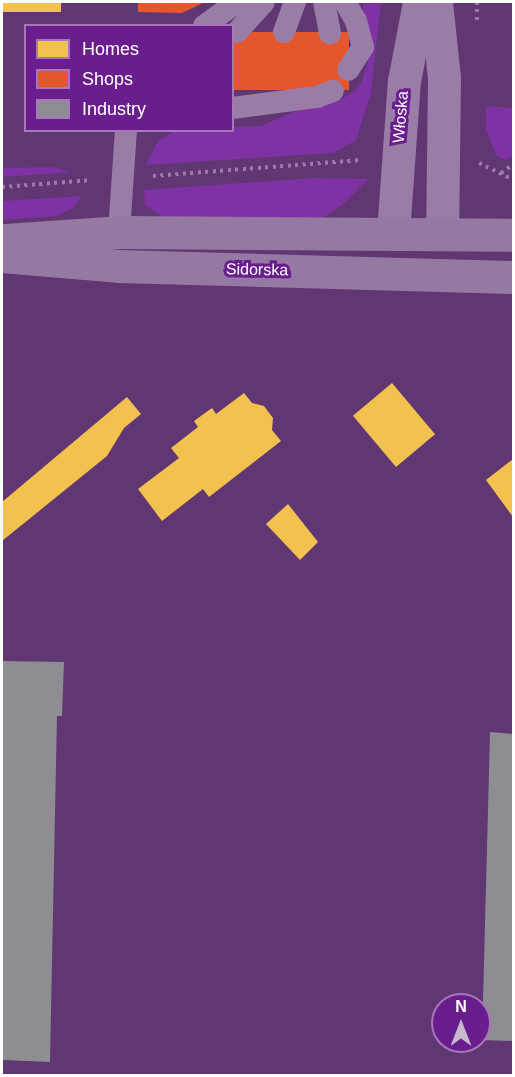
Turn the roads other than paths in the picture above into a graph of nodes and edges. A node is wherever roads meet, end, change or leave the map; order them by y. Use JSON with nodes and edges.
{"nodes":[{"id":1,"x":237,"y":2,"type":"edge"},
{"id":2,"x":264,"y":2,"type":"edge"},
{"id":3,"x":295,"y":2,"type":"edge"},
{"id":4,"x":324,"y":2,"type":"edge"},
{"id":5,"x":345,"y":2,"type":"edge"},
{"id":6,"x":419,"y":2,"type":"edge"},
{"id":7,"x":436,"y":2,"type":"edge"},
{"id":8,"x":207,"y":24,"type":"edge"},
{"id":9,"x":237,"y":32,"type":"dead end"},
{"id":10,"x":284,"y":32,"type":"dead end"},
{"id":11,"x":330,"y":33,"type":"dead end"},
{"id":12,"x":348,"y":70,"type":"dead end"},
{"id":13,"x":333,"y":91,"type":"dead end"},
{"id":14,"x":236,"y":101,"type":"edge"},
{"id":15,"x":126,"y":132,"type":"edge"},
{"id":16,"x":119,"y":232,"type":"junction"},
{"id":17,"x":393,"y":233,"type":"junction"},
{"id":18,"x":442,"y":234,"type":"junction"},
{"id":19,"x":513,"y":235,"type":"edge"},
{"id":20,"x":2,"y":241,"type":"edge"},
{"id":21,"x":2,"y":256,"type":"edge"},
{"id":22,"x":118,"y":266,"type":"junction"},
{"id":23,"x":415,"y":273,"type":"junction"},
{"id":24,"x":513,"y":277,"type":"edge"}],
"edges":[{"from":1,"to":8,"type":"lane"},
{"from":2,"to":9,"type":"lane"},
{"from":3,"to":10,"type":"lane"},
{"from":4,"to":11,"type":"lane"},
{"from":5,"to":12,"type":"lane"},
{"from":6,"to":17,"type":"street","name":"Włoska"},
{"from":7,"to":18,"type":"street"},
{"from":13,"to":14,"type":"lane"},
{"from":15,"to":16,"type":"lane"},
{"from":16,"to":17,"type":"street"},
{"from":16,"to":20,"type":"street"},
{"from":16,"to":22,"type":"street"},
{"from":17,"to":18,"type":"street"},
{"from":17,"to":23,"type":"street"},
{"from":18,"to":19,"type":"street"},
{"from":18,"to":23,"type":"street"},
{"from":21,"to":22,"type":"street","name":"Sidorska"},
{"from":22,"to":23,"type":"street","name":"Sidorska"},
{"from":23,"to":24,"type":"street","name":"Sidorska"}]}
